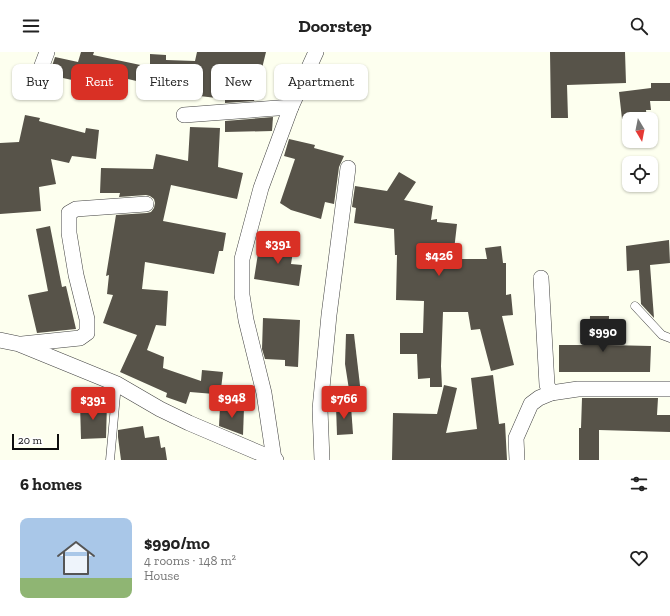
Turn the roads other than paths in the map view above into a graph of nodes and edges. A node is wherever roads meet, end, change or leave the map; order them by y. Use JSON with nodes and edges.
{"nodes":[{"id":1,"x":47,"y":52,"type":"edge"},
{"id":2,"x":316,"y":52,"type":"edge"},
{"id":3,"x":43,"y":64,"type":"edge"},
{"id":4,"x":291,"y":107,"type":"junction"},
{"id":5,"x":184,"y":115,"type":"dead end"},
{"id":6,"x":348,"y":168,"type":"dead end"},
{"id":7,"x":146,"y":204,"type":"dead end"},
{"id":8,"x":541,"y":278,"type":"dead end"},
{"id":9,"x":635,"y":306,"type":"dead end"},
{"id":10,"x":670,"y":338,"type":"edge"},
{"id":11,"x":0,"y":340,"type":"edge"},
{"id":12,"x":19,"y":344,"type":"junction"},
{"id":13,"x":117,"y":384,"type":"junction"},
{"id":14,"x":670,"y":389,"type":"edge"},
{"id":15,"x":551,"y":394,"type":"junction"},
{"id":16,"x":275,"y":459,"type":"edge"},
{"id":17,"x":110,"y":460,"type":"edge"},
{"id":18,"x":322,"y":460,"type":"edge"},
{"id":19,"x":517,"y":460,"type":"edge"}],
"edges":[{"from":1,"to":3,"type":"street"},
{"from":2,"to":4,"type":"street"},
{"from":4,"to":5,"type":"street"},
{"from":4,"to":16,"type":"street"},
{"from":6,"to":18,"type":"street"},
{"from":7,"to":12,"type":"street"},
{"from":8,"to":15,"type":"street"},
{"from":9,"to":10,"type":"lane"},
{"from":11,"to":12,"type":"street"},
{"from":12,"to":13,"type":"street"},
{"from":13,"to":16,"type":"street"},
{"from":13,"to":17,"type":"lane"},
{"from":14,"to":15,"type":"street"},
{"from":15,"to":19,"type":"street"}]}
